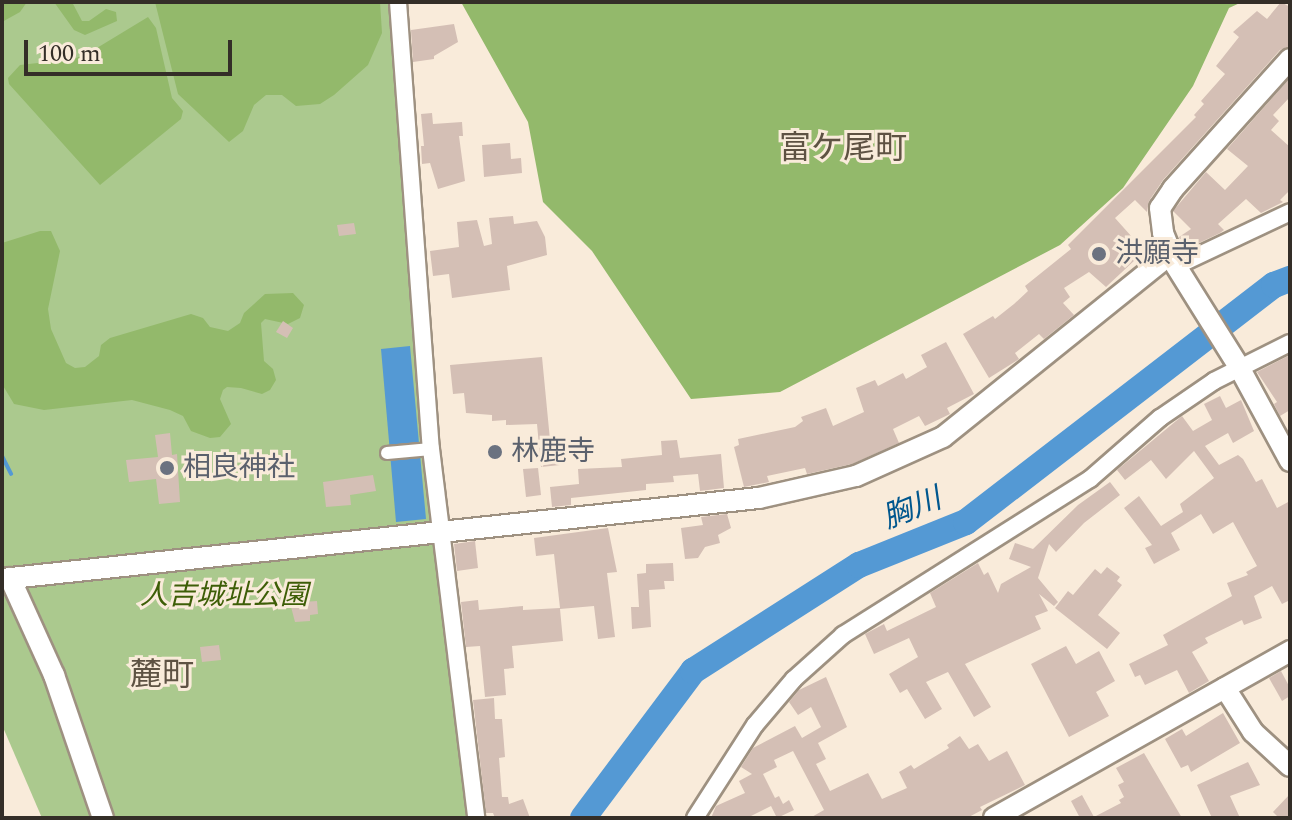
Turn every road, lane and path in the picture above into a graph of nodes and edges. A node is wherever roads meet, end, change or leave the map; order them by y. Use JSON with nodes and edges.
{"nodes":[{"id":1,"x":398,"y":2,"type":"edge"},
{"id":2,"x":1290,"y":59,"type":"edge"},
{"id":3,"x":1290,"y":212,"type":"edge"},
{"id":4,"x":1173,"y":260,"type":"junction"},
{"id":5,"x":1290,"y":343,"type":"edge"},
{"id":6,"x":1236,"y":362,"type":"junction"},
{"id":7,"x":426,"y":449,"type":"junction"},
{"id":8,"x":387,"y":453,"type":"dead end"},
{"id":9,"x":1290,"y":461,"type":"edge"},
{"id":10,"x":444,"y":533,"type":"junction"},
{"id":11,"x":6,"y":578,"type":"edge"},
{"id":12,"x":1290,"y":651,"type":"edge"},
{"id":13,"x":1225,"y":688,"type":"junction"},
{"id":14,"x":1290,"y":766,"type":"edge"},
{"id":15,"x":103,"y":818,"type":"edge"},
{"id":16,"x":476,"y":818,"type":"edge"},
{"id":17,"x":695,"y":818,"type":"edge"},
{"id":18,"x":994,"y":818,"type":"edge"}],
"edges":[{"from":1,"to":7,"type":"street"},
{"from":2,"to":4,"type":"street"},
{"from":3,"to":4,"type":"street"},
{"from":4,"to":6,"type":"street"},
{"from":4,"to":10,"type":"street"},
{"from":5,"to":6,"type":"street"},
{"from":6,"to":9,"type":"street"},
{"from":6,"to":17,"type":"street"},
{"from":7,"to":8,"type":"street"},
{"from":7,"to":10,"type":"street"},
{"from":10,"to":11,"type":"street"},
{"from":10,"to":16,"type":"street"},
{"from":11,"to":15,"type":"street"},
{"from":12,"to":13,"type":"street"},
{"from":13,"to":14,"type":"street"},
{"from":13,"to":18,"type":"street"}]}
